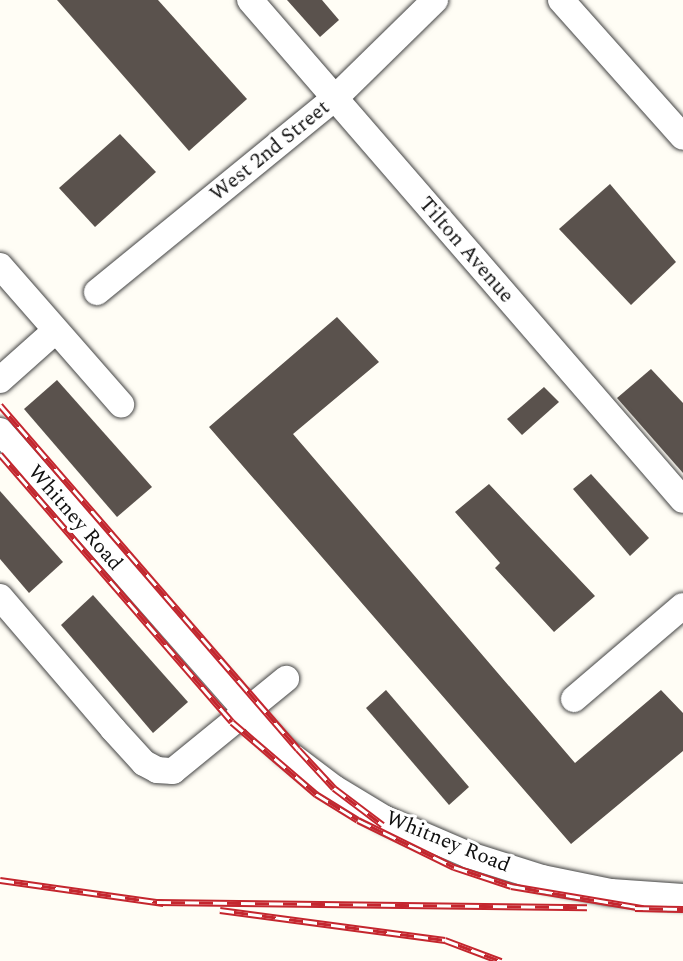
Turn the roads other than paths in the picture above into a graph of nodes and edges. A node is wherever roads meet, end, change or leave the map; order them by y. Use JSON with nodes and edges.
{"nodes":[{"id":1,"x":250,"y":0,"type":"edge"},
{"id":2,"x":435,"y":0,"type":"edge"},
{"id":3,"x":561,"y":0,"type":"edge"},
{"id":4,"x":335,"y":98,"type":"junction"},
{"id":5,"x":683,"y":137,"type":"edge"},
{"id":6,"x":0,"y":266,"type":"edge"},
{"id":7,"x":97,"y":292,"type":"dead end"},
{"id":8,"x":55,"y":331,"type":"junction"},
{"id":9,"x":0,"y":380,"type":"edge"},
{"id":10,"x":121,"y":404,"type":"dead end"},
{"id":11,"x":0,"y":431,"type":"edge"},
{"id":12,"x":683,"y":500,"type":"edge"},
{"id":13,"x":0,"y":597,"type":"edge"},
{"id":14,"x":683,"y":606,"type":"edge"},
{"id":15,"x":286,"y":679,"type":"dead end"},
{"id":16,"x":574,"y":699,"type":"dead end"},
{"id":17,"x":246,"y":711,"type":"junction"},
{"id":18,"x":683,"y":897,"type":"edge"}],
"edges":[{"from":1,"to":4,"type":"street","name":"Tilton Avenue"},
{"from":2,"to":4,"type":"street","name":"West 2nd Street"},
{"from":3,"to":5,"type":"street"},
{"from":4,"to":7,"type":"street","name":"West 2nd Street"},
{"from":4,"to":12,"type":"street","name":"Tilton Avenue"},
{"from":6,"to":8,"type":"street"},
{"from":8,"to":9,"type":"street"},
{"from":8,"to":10,"type":"street"},
{"from":11,"to":17,"type":"street","name":"Whitney Road"},
{"from":13,"to":17,"type":"street"},
{"from":14,"to":16,"type":"street"},
{"from":15,"to":17,"type":"street"},
{"from":17,"to":18,"type":"street","name":"Whitney Road"}]}
